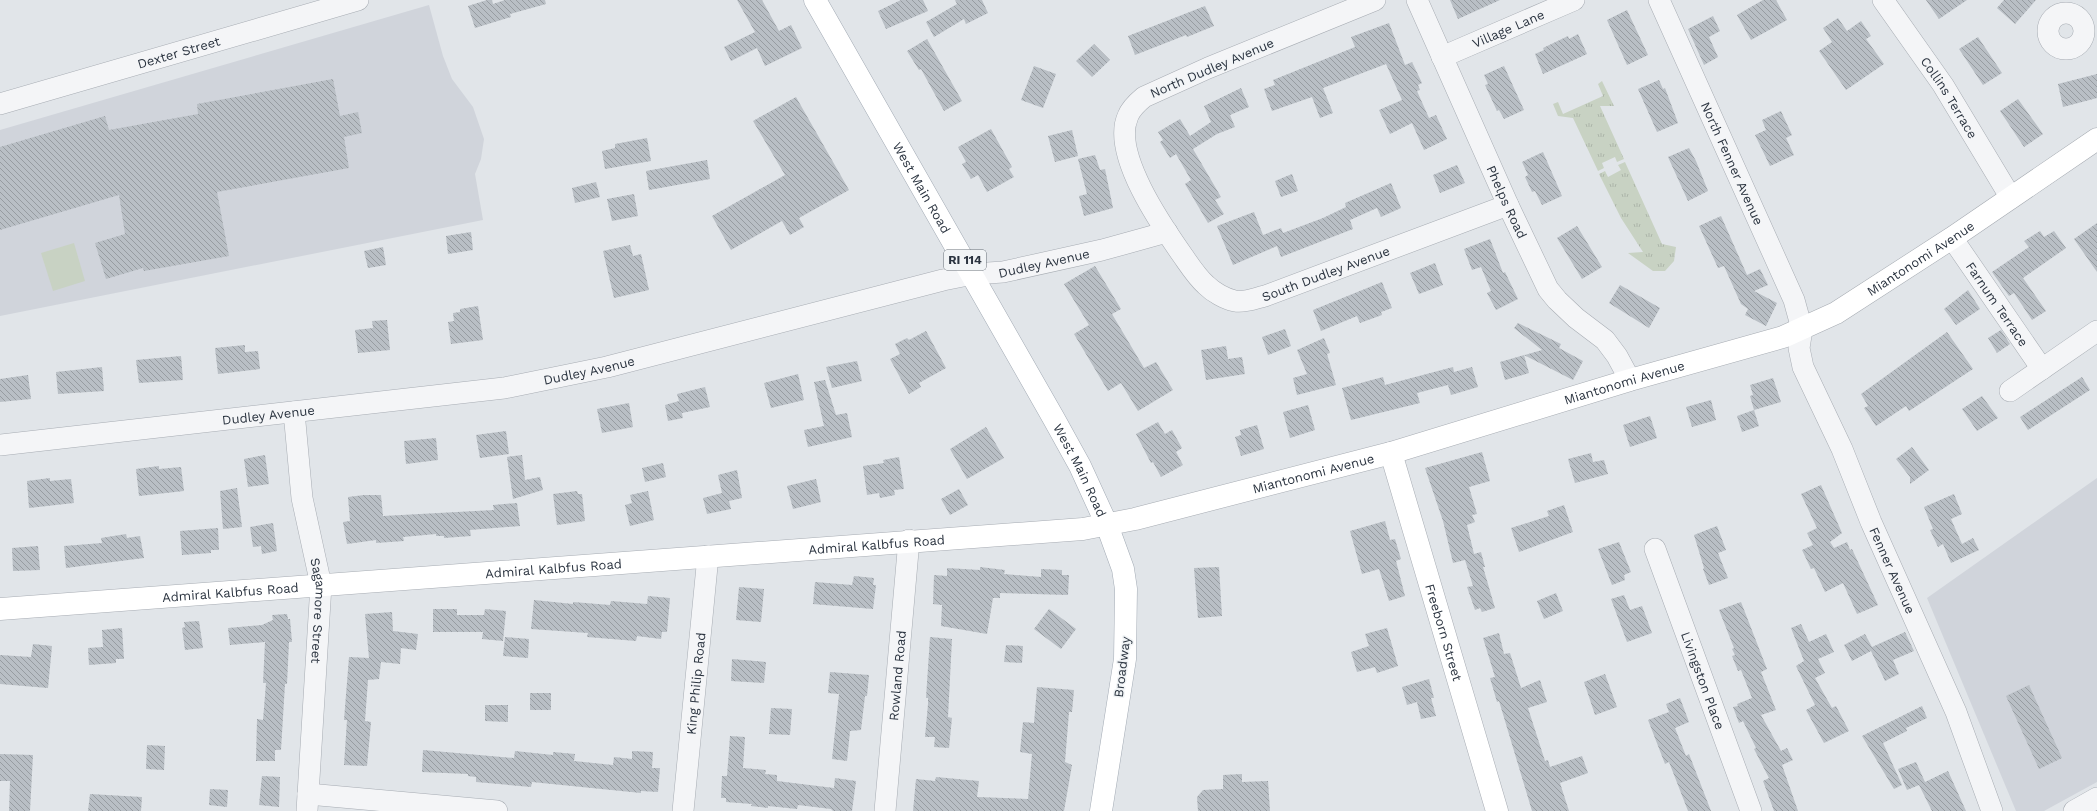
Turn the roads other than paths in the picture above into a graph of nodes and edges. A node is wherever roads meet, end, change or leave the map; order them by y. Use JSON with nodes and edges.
{"nodes":[{"id":1,"x":358,"y":0,"type":"edge"},
{"id":2,"x":815,"y":0,"type":"edge"},
{"id":3,"x":1375,"y":0,"type":"edge"},
{"id":4,"x":1417,"y":0,"type":"edge"},
{"id":5,"x":1574,"y":0,"type":"edge"},
{"id":6,"x":1659,"y":0,"type":"edge"},
{"id":7,"x":1883,"y":0,"type":"edge"},
{"id":8,"x":1442,"y":57,"type":"junction"},
{"id":9,"x":0,"y":104,"type":"edge"},
{"id":10,"x":2097,"y":139,"type":"edge"},
{"id":11,"x":2011,"y":198,"type":"junction"},
{"id":12,"x":1508,"y":205,"type":"junction"},
{"id":13,"x":1167,"y":232,"type":"junction"},
{"id":14,"x":1952,"y":238,"type":"junction"},
{"id":15,"x":972,"y":274,"type":"junction"},
{"id":16,"x":1802,"y":329,"type":"junction"},
{"id":17,"x":2097,"y":332,"type":"edge"},
{"id":18,"x":2042,"y":369,"type":"junction"},
{"id":19,"x":1630,"y":380,"type":"junction"},
{"id":20,"x":2010,"y":391,"type":"dead end"},
{"id":21,"x":294,"y":412,"type":"junction"},
{"id":22,"x":0,"y":445,"type":"edge"},
{"id":23,"x":1391,"y":453,"type":"junction"},
{"id":24,"x":1107,"y":525,"type":"junction"},
{"id":25,"x":909,"y":540,"type":"junction"},
{"id":26,"x":1655,"y":549,"type":"dead end"},
{"id":27,"x":708,"y":556,"type":"junction"},
{"id":28,"x":321,"y":585,"type":"junction"},
{"id":29,"x":0,"y":609,"type":"edge"},
{"id":30,"x":2097,"y":798,"type":"edge"},
{"id":31,"x":308,"y":803,"type":"edge"},
{"id":32,"x":497,"y":811,"type":"edge"},
{"id":33,"x":683,"y":811,"type":"edge"},
{"id":34,"x":885,"y":811,"type":"edge"},
{"id":35,"x":1102,"y":811,"type":"edge"},
{"id":36,"x":1497,"y":811,"type":"edge"},
{"id":37,"x":1751,"y":811,"type":"edge"},
{"id":38,"x":1992,"y":811,"type":"edge"},
{"id":39,"x":2074,"y":811,"type":"edge"}],
"edges":[{"from":1,"to":9,"type":"street","name":"Dexter Street"},
{"from":2,"to":15,"type":"main road","name":"West Main Road","number":"RI 114"},
{"from":3,"to":13,"type":"street","name":"North Dudley Avenue"},
{"from":4,"to":8,"type":"street","name":"Phelps Road"},
{"from":5,"to":8,"type":"street","name":"Village Lane"},
{"from":6,"to":16,"type":"street","name":"North Fenner Avenue"},
{"from":7,"to":11,"type":"street","name":"Collins Terrace"},
{"from":8,"to":12,"type":"street","name":"Phelps Road"},
{"from":10,"to":11,"type":"main road","name":"Miantonomi Avenue"},
{"from":11,"to":14,"type":"main road","name":"Miantonomi Avenue"},
{"from":12,"to":13,"type":"street","name":"South Dudley Avenue"},
{"from":12,"to":19,"type":"street","name":"Phelps Road"},
{"from":13,"to":15,"type":"street","name":"Dudley Avenue"},
{"from":14,"to":16,"type":"main road","name":"Miantonomi Avenue"},
{"from":14,"to":18,"type":"street","name":"Farnum Terrace"},
{"from":15,"to":21,"type":"street","name":"Dudley Avenue"},
{"from":15,"to":24,"type":"main road","name":"West Main Road","number":"RI 114"},
{"from":16,"to":19,"type":"main road","name":"Miantonomi Avenue"},
{"from":16,"to":38,"type":"street","name":"Fenner Avenue"},
{"from":17,"to":18,"type":"street"},
{"from":18,"to":20,"type":"street"},
{"from":19,"to":23,"type":"main road","name":"Miantonomi Avenue"},
{"from":21,"to":22,"type":"street","name":"Dudley Avenue"},
{"from":21,"to":28,"type":"street","name":"Sagamore Street"},
{"from":23,"to":24,"type":"main road","name":"Miantonomi Avenue"},
{"from":23,"to":36,"type":"main road","name":"Freeborn Street"},
{"from":24,"to":25,"type":"main road","name":"Admiral Kalbfus Road"},
{"from":24,"to":35,"type":"main road","name":"Broadway"},
{"from":25,"to":27,"type":"main road","name":"Admiral Kalbfus Road"},
{"from":25,"to":34,"type":"street","name":"Rowland Road"},
{"from":26,"to":37,"type":"street","name":"Livingston Place"},
{"from":27,"to":28,"type":"main road","name":"Admiral Kalbfus Road"},
{"from":27,"to":33,"type":"street","name":"King Philip Road"},
{"from":28,"to":29,"type":"main road","name":"Admiral Kalbfus Road"},
{"from":28,"to":31,"type":"street","name":"Sagamore Street"},
{"from":30,"to":39,"type":"street"},
{"from":31,"to":32,"type":"street"}]}
